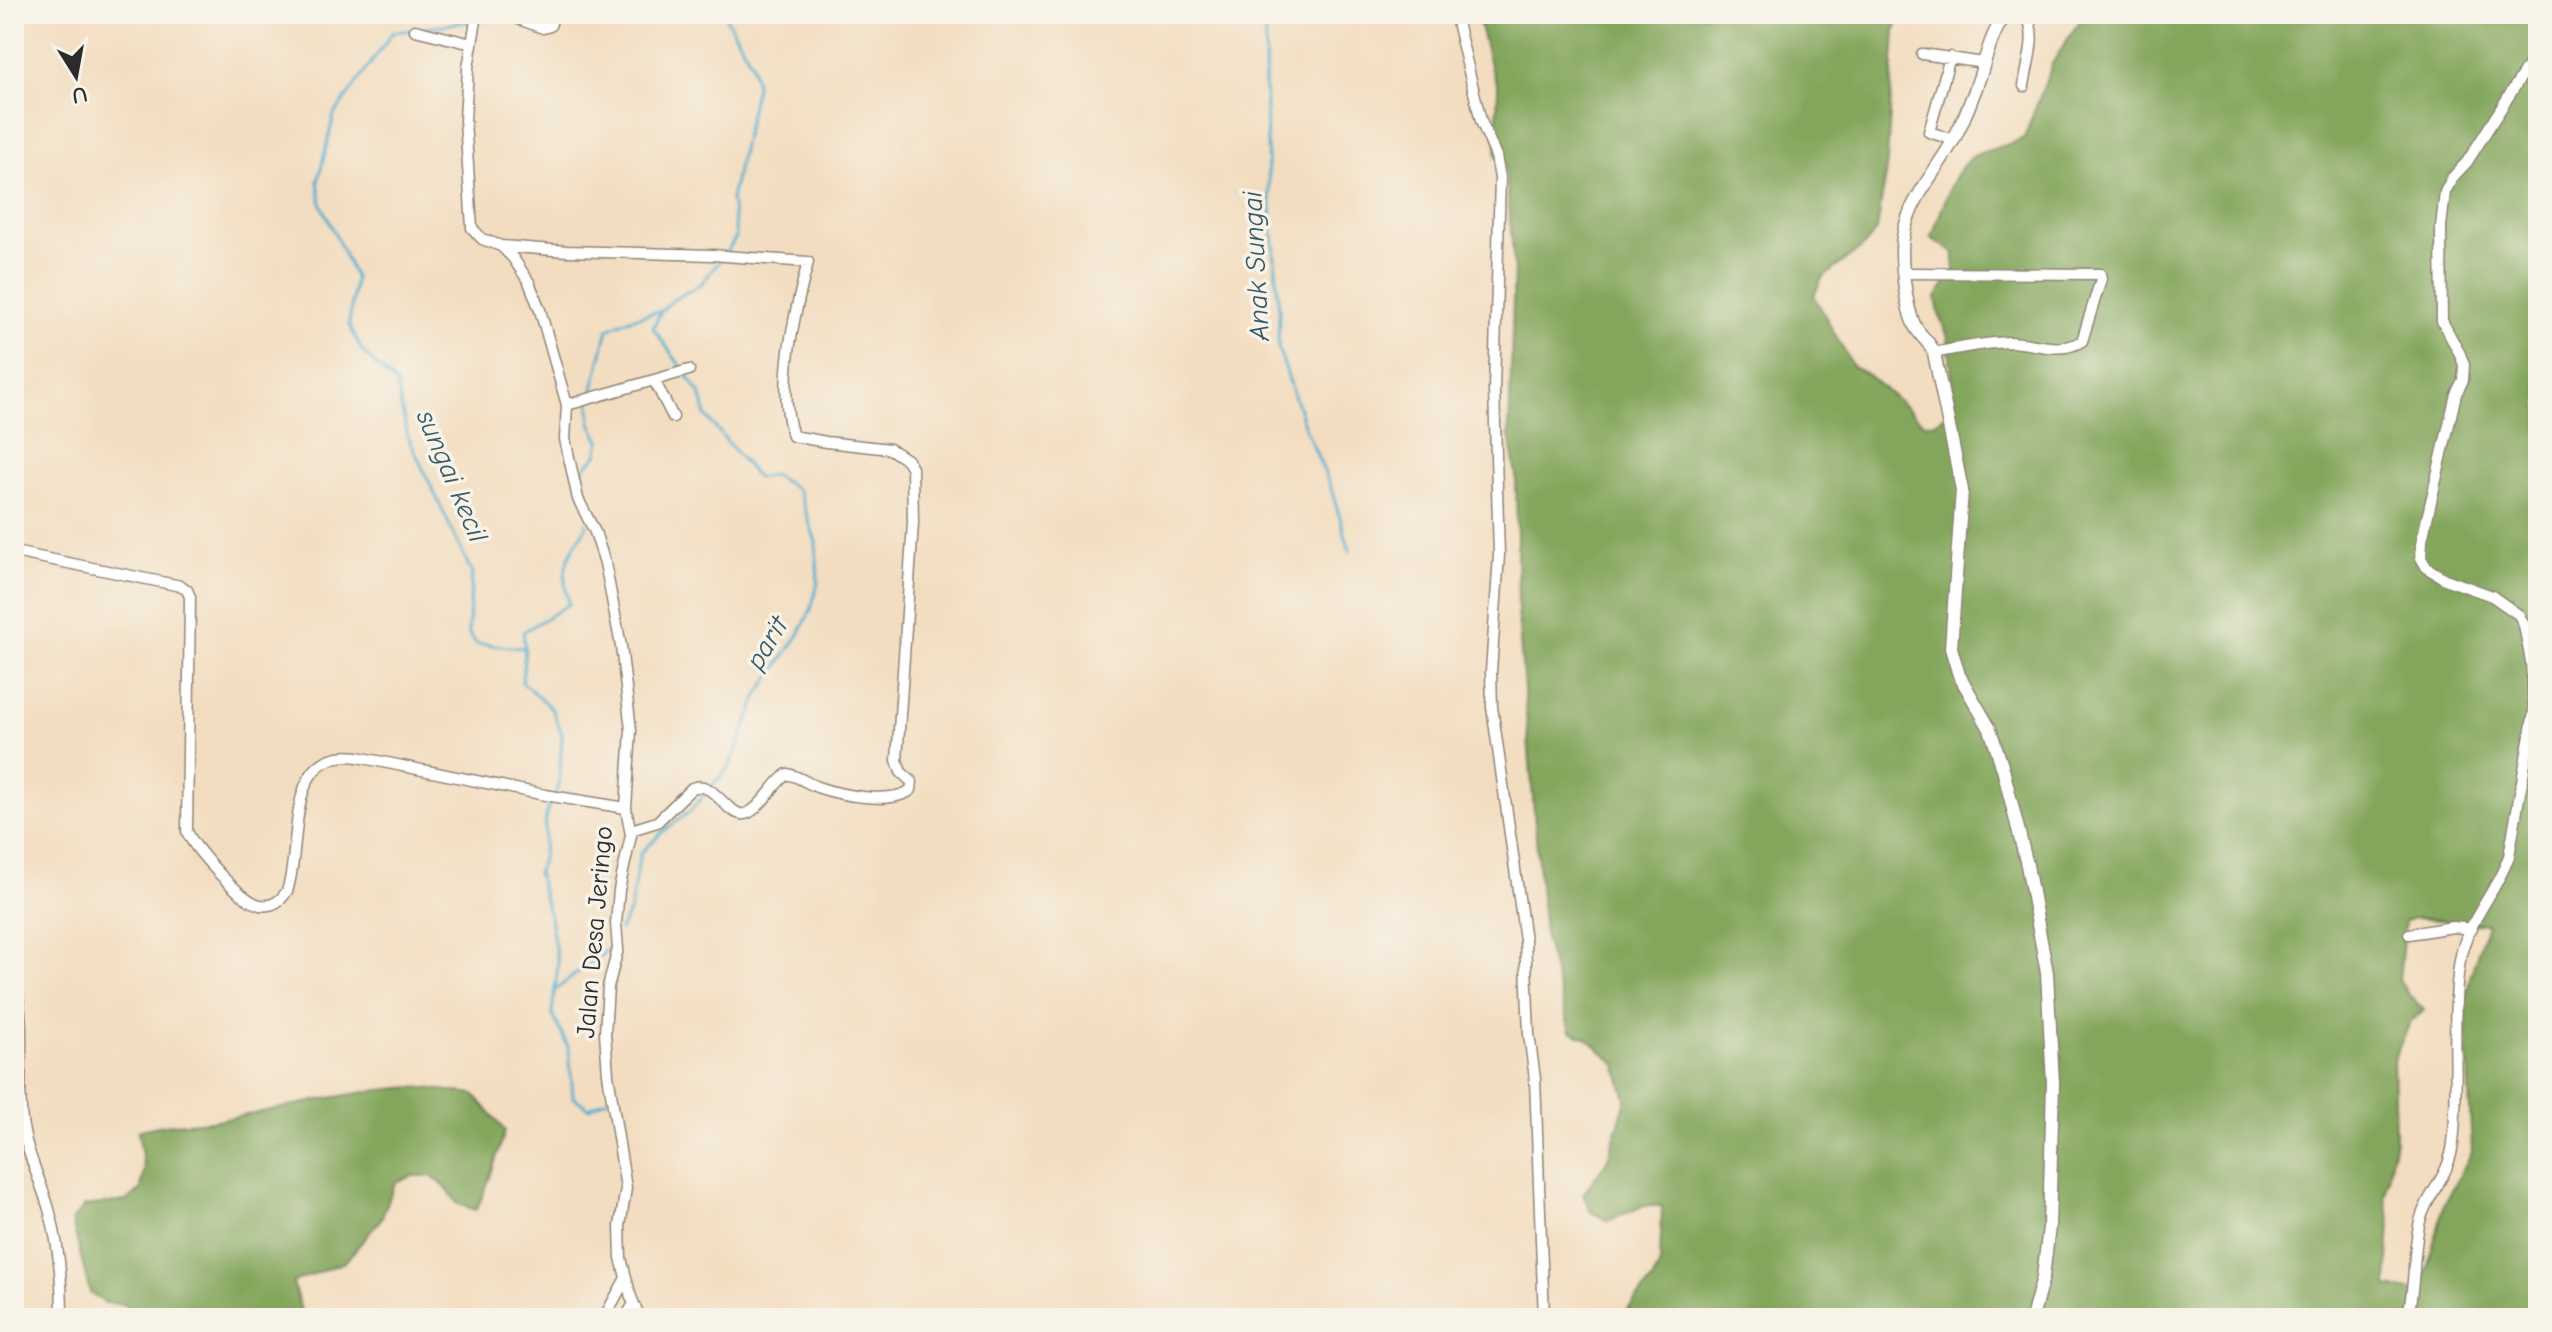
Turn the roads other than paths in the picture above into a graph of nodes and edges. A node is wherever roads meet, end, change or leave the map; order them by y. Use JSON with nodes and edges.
{"nodes":[{"id":1,"x":477,"y":14,"type":"edge"},
{"id":2,"x":505,"y":14,"type":"edge"},
{"id":3,"x":554,"y":14,"type":"edge"},
{"id":4,"x":1455,"y":14,"type":"edge"},
{"id":5,"x":2006,"y":14,"type":"edge"},
{"id":6,"x":2025,"y":14,"type":"edge"},
{"id":7,"x":415,"y":30,"type":"dead end"},
{"id":8,"x":472,"y":44,"type":"junction"},
{"id":9,"x":2538,"y":50,"type":"edge"},
{"id":10,"x":1922,"y":54,"type":"dead end"},
{"id":11,"x":1950,"y":57,"type":"junction"},
{"id":12,"x":1984,"y":63,"type":"junction"},
{"id":13,"x":2024,"y":86,"type":"dead end"},
{"id":14,"x":1954,"y":140,"type":"junction"},
{"id":15,"x":501,"y":246,"type":"junction"},
{"id":16,"x":1905,"y":273,"type":"junction"},
{"id":17,"x":1934,"y":353,"type":"junction"},
{"id":18,"x":689,"y":370,"type":"dead end"},
{"id":19,"x":654,"y":380,"type":"junction"},
{"id":20,"x":567,"y":405,"type":"junction"},
{"id":21,"x":673,"y":417,"type":"dead end"},
{"id":22,"x":14,"y":552,"type":"edge"},
{"id":23,"x":626,"y":808,"type":"junction"},
{"id":24,"x":631,"y":830,"type":"junction"},
{"id":25,"x":2472,"y":929,"type":"junction"},
{"id":26,"x":2409,"y":934,"type":"dead end"},
{"id":27,"x":14,"y":981,"type":"edge"},
{"id":28,"x":630,"y":1291,"type":"junction"},
{"id":29,"x":62,"y":1318,"type":"edge"},
{"id":30,"x":604,"y":1318,"type":"edge"},
{"id":31,"x":625,"y":1318,"type":"edge"},
{"id":32,"x":640,"y":1318,"type":"edge"},
{"id":33,"x":1544,"y":1318,"type":"edge"},
{"id":34,"x":2032,"y":1318,"type":"edge"},
{"id":35,"x":2407,"y":1318,"type":"edge"}],
"edges":[{"from":1,"to":8,"type":"street","name":"Jalan Desa Jeringo"},
{"from":2,"to":3,"type":"street"},
{"from":4,"to":33,"type":"street"},
{"from":5,"to":12,"type":"street"},
{"from":6,"to":13,"type":"street"},
{"from":7,"to":8,"type":"street"},
{"from":8,"to":15,"type":"street","name":"Jalan Desa Jeringo"},
{"from":9,"to":25,"type":"street"},
{"from":10,"to":11,"type":"street"},
{"from":11,"to":12,"type":"street"},
{"from":11,"to":14,"type":"street"},
{"from":12,"to":14,"type":"street"},
{"from":14,"to":16,"type":"street"},
{"from":15,"to":20,"type":"street","name":"Jalan Desa Jeringo"},
{"from":15,"to":24,"type":"street"},
{"from":16,"to":17,"type":"street"},
{"from":16,"to":17,"type":"street"},
{"from":17,"to":34,"type":"street"},
{"from":18,"to":19,"type":"street"},
{"from":19,"to":20,"type":"street"},
{"from":19,"to":21,"type":"street"},
{"from":20,"to":23,"type":"street","name":"Jalan Desa Jeringo"},
{"from":22,"to":23,"type":"street"},
{"from":23,"to":24,"type":"street","name":"Jalan Desa Jeringo"},
{"from":24,"to":28,"type":"street","name":"Jalan Desa Jeringo"},
{"from":25,"to":26,"type":"street"},
{"from":25,"to":35,"type":"street"},
{"from":27,"to":29,"type":"street"},
{"from":28,"to":30,"type":"street"},
{"from":28,"to":31,"type":"street"},
{"from":28,"to":32,"type":"street","name":"Jalan Desa Jeringo"}]}
